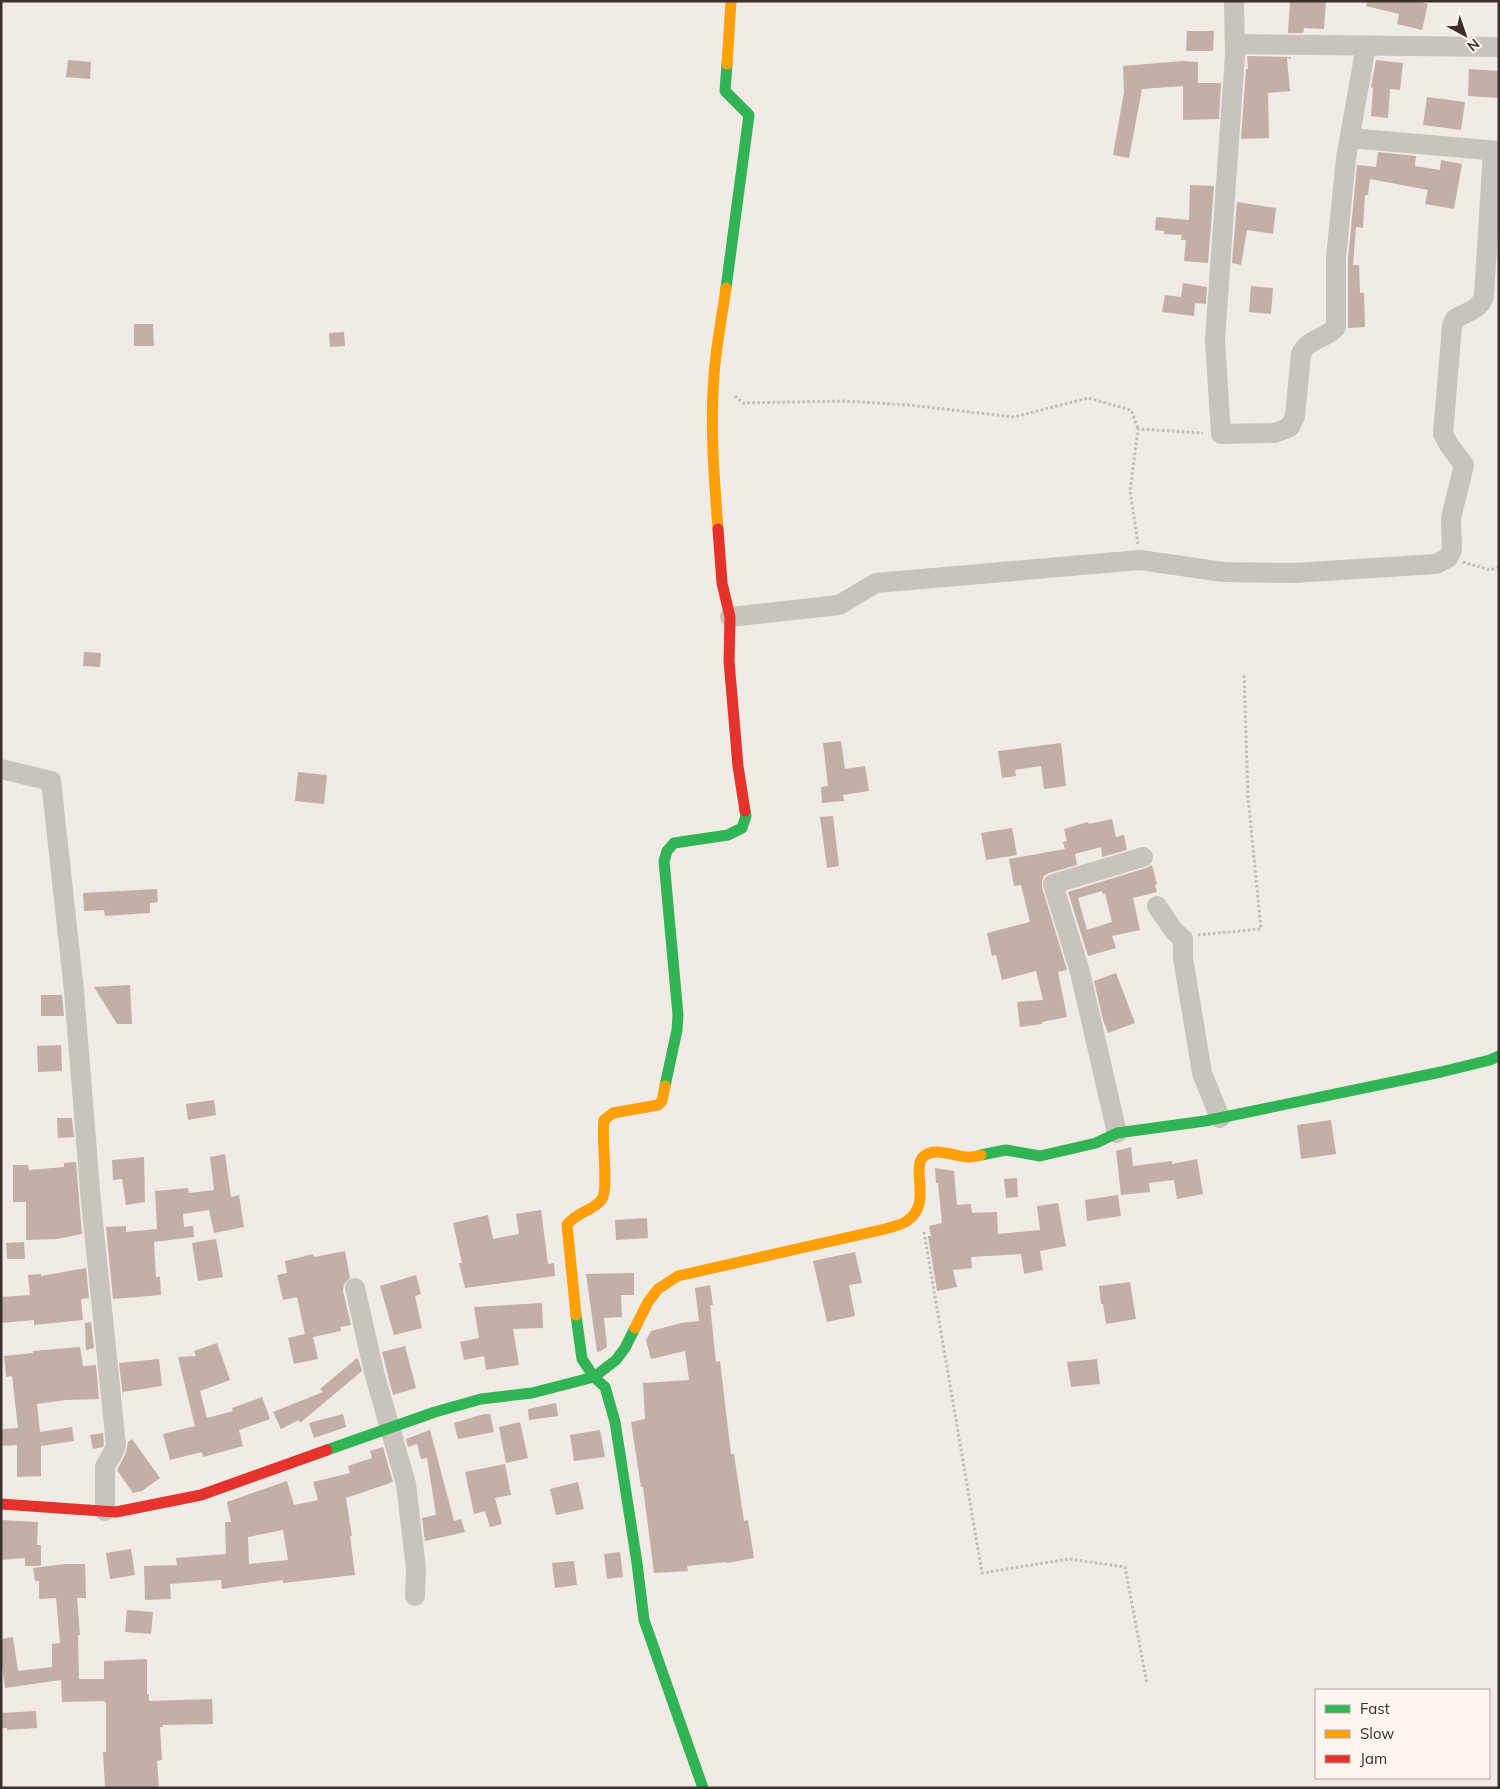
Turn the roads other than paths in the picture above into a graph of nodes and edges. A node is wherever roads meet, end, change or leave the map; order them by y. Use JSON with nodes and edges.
{"nodes":[{"id":1,"x":731,"y":1,"type":"edge"},
{"id":2,"x":1234,"y":1,"type":"edge"},
{"id":3,"x":1235,"y":44,"type":"junction"},
{"id":4,"x":1366,"y":46,"type":"junction"},
{"id":5,"x":1499,"y":47,"type":"edge"},
{"id":6,"x":1350,"y":138,"type":"junction"},
{"id":7,"x":1496,"y":151,"type":"edge"},
{"id":8,"x":730,"y":617,"type":"junction"},
{"id":9,"x":1,"y":770,"type":"edge"},
{"id":10,"x":1143,"y":857,"type":"dead end"},
{"id":11,"x":1156,"y":906,"type":"dead end"},
{"id":12,"x":1499,"y":1056,"type":"edge"},
{"id":13,"x":1220,"y":1118,"type":"junction"},
{"id":14,"x":1117,"y":1133,"type":"junction"},
{"id":15,"x":355,"y":1288,"type":"dead end"},
{"id":16,"x":594,"y":1377,"type":"junction"},
{"id":17,"x":391,"y":1428,"type":"junction"},
{"id":18,"x":1,"y":1504,"type":"edge"},
{"id":19,"x":105,"y":1511,"type":"junction"},
{"id":20,"x":415,"y":1596,"type":"dead end"},
{"id":21,"x":703,"y":1788,"type":"edge"}],
"edges":[{"from":1,"to":8,"type":"street"},
{"from":2,"to":3,"type":"street"},
{"from":3,"to":4,"type":"street"},
{"from":3,"to":6,"type":"street"},
{"from":4,"to":5,"type":"street"},
{"from":4,"to":6,"type":"street"},
{"from":6,"to":7,"type":"street"},
{"from":7,"to":8,"type":"street"},
{"from":8,"to":16,"type":"street"},
{"from":9,"to":19,"type":"street"},
{"from":10,"to":14,"type":"street"},
{"from":11,"to":13,"type":"street"},
{"from":12,"to":13,"type":"street"},
{"from":13,"to":14,"type":"street"},
{"from":14,"to":16,"type":"street"},
{"from":15,"to":17,"type":"street"},
{"from":16,"to":17,"type":"street"},
{"from":16,"to":21,"type":"street"},
{"from":17,"to":19,"type":"street"},
{"from":17,"to":20,"type":"street"},
{"from":18,"to":19,"type":"street"}]}
